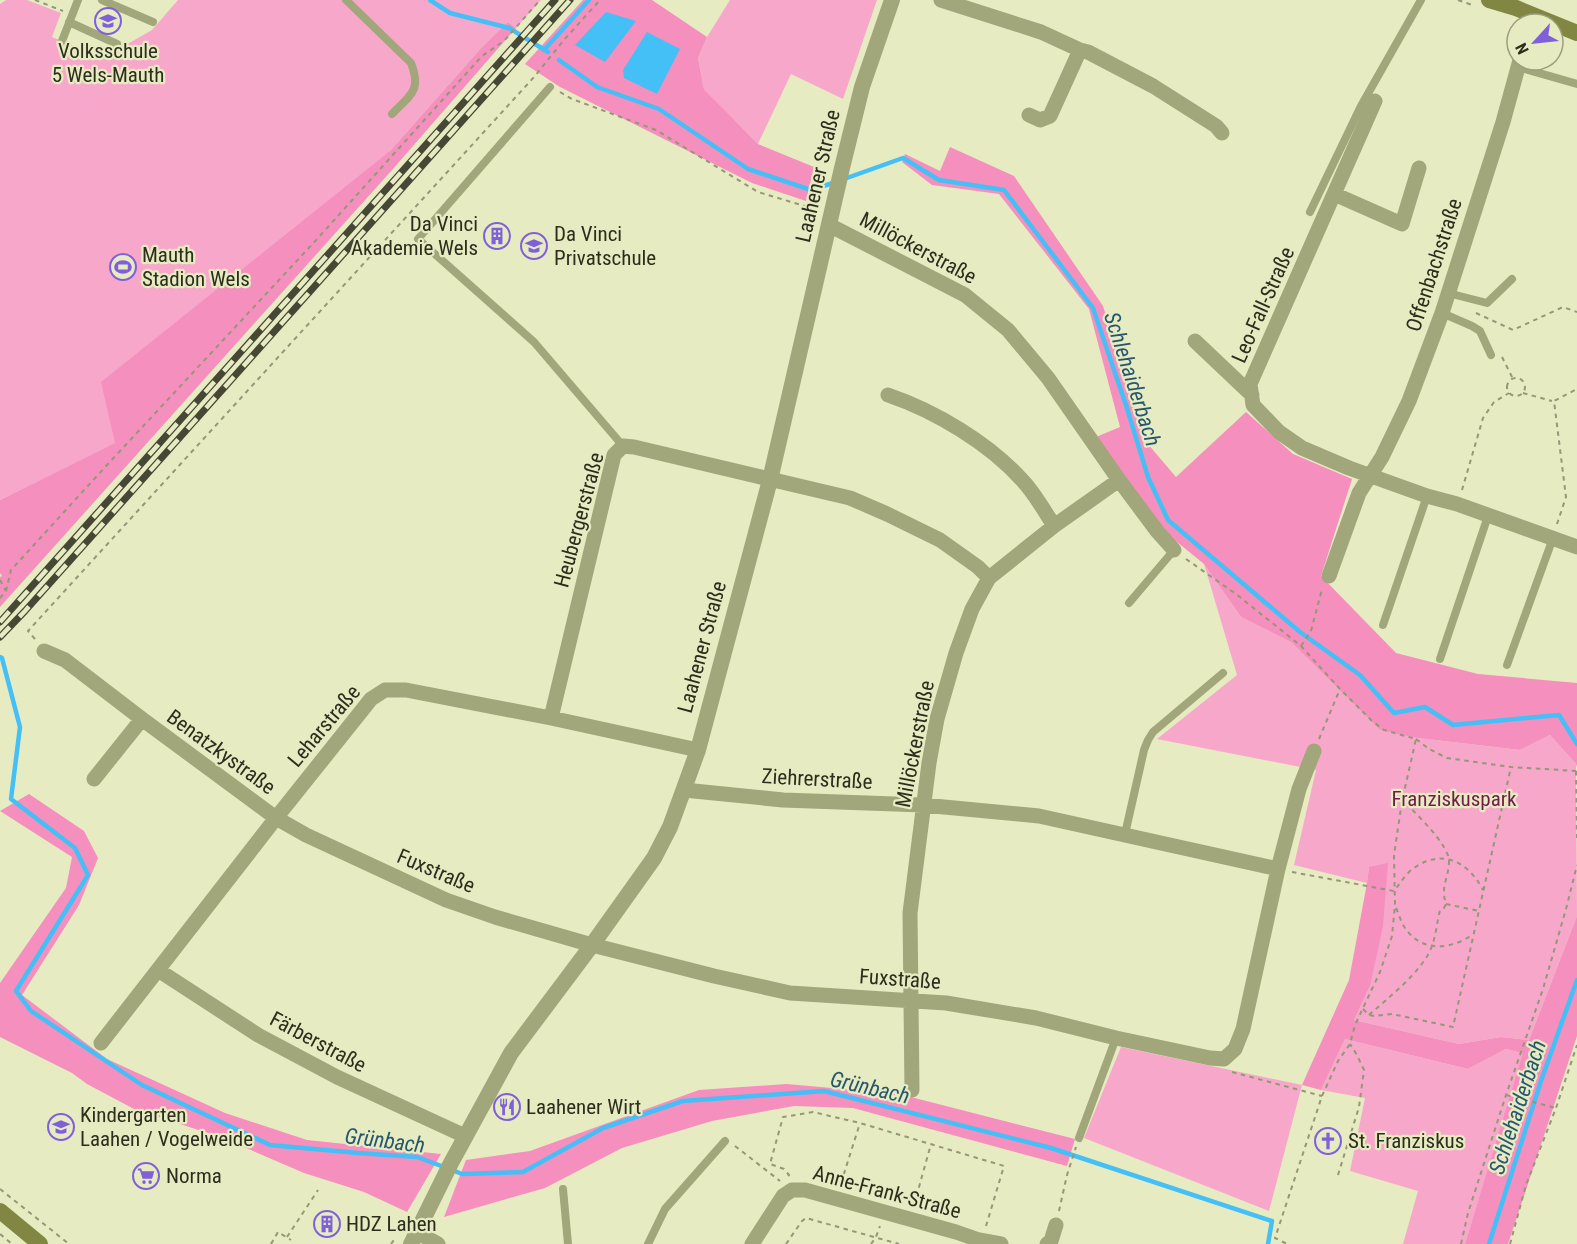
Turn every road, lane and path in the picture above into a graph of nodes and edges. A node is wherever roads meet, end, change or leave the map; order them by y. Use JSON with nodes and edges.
{"nodes":[{"id":1,"x":35,"y":0,"type":"edge"},
{"id":2,"x":78,"y":0,"type":"edge"},
{"id":3,"x":102,"y":0,"type":"edge"},
{"id":4,"x":345,"y":0,"type":"edge"},
{"id":5,"x":540,"y":0,"type":"edge"},
{"id":6,"x":600,"y":0,"type":"edge"},
{"id":7,"x":892,"y":0,"type":"edge"},
{"id":8,"x":941,"y":0,"type":"edge"},
{"id":9,"x":1421,"y":0,"type":"edge"},
{"id":10,"x":1490,"y":0,"type":"edge"},
{"id":11,"x":39,"y":1,"type":"edge"},
{"id":12,"x":1515,"y":12,"type":"edge"},
{"id":13,"x":71,"y":18,"type":"junction"},
{"id":14,"x":153,"y":22,"type":"dead end"},
{"id":15,"x":62,"y":41,"type":"dead end"},
{"id":16,"x":117,"y":44,"type":"dead end"},
{"id":17,"x":1080,"y":50,"type":"junction"},
{"id":18,"x":1517,"y":72,"type":"edge"},
{"id":19,"x":1544,"y":72,"type":"edge"},
{"id":20,"x":1577,"y":84,"type":"edge"},
{"id":21,"x":550,"y":87,"type":"joint"},
{"id":22,"x":1375,"y":101,"type":"dead end"},
{"id":23,"x":392,"y":114,"type":"dead end"},
{"id":24,"x":1029,"y":115,"type":"dead end"},
{"id":25,"x":1222,"y":133,"type":"dead end"},
{"id":26,"x":1419,"y":168,"type":"dead end"},
{"id":27,"x":1334,"y":194,"type":"junction"},
{"id":28,"x":1310,"y":212,"type":"dead end"},
{"id":29,"x":825,"y":213,"type":"junction"},
{"id":30,"x":1512,"y":279,"type":"dead end"},
{"id":31,"x":1448,"y":292,"type":"junction"},
{"id":32,"x":1472,"y":311,"type":"dead end"},
{"id":33,"x":1442,"y":312,"type":"junction"},
{"id":34,"x":1577,"y":312,"type":"edge"},
{"id":35,"x":1195,"y":341,"type":"dead end"},
{"id":36,"x":1491,"y":355,"type":"dead end"},
{"id":37,"x":1577,"y":389,"type":"edge"},
{"id":38,"x":1509,"y":393,"type":"junction"},
{"id":39,"x":1523,"y":393,"type":"junction"},
{"id":40,"x":1252,"y":395,"type":"junction"},
{"id":41,"x":888,"y":396,"type":"dead end"},
{"id":42,"x":1554,"y":401,"type":"junction"},
{"id":43,"x":623,"y":446,"type":"junction"},
{"id":44,"x":1371,"y":476,"type":"junction"},
{"id":45,"x":770,"y":480,"type":"junction"},
{"id":46,"x":1119,"y":480,"type":"junction"},
{"id":47,"x":1427,"y":496,"type":"junction"},
{"id":48,"x":1457,"y":504,"type":"junction"},
{"id":49,"x":1488,"y":516,"type":"junction"},
{"id":50,"x":1054,"y":526,"type":"junction"},
{"id":51,"x":1553,"y":538,"type":"junction"},
{"id":52,"x":1577,"y":547,"type":"edge"},
{"id":53,"x":1174,"y":550,"type":"junction"},
{"id":54,"x":1329,"y":576,"type":"joint"},
{"id":55,"x":988,"y":578,"type":"junction"},
{"id":56,"x":0,"y":580,"type":"edge"},
{"id":57,"x":6,"y":591,"type":"junction"},
{"id":58,"x":0,"y":598,"type":"edge"},
{"id":59,"x":1129,"y":603,"type":"dead end"},
{"id":60,"x":1383,"y":625,"type":"dead end"},
{"id":61,"x":1301,"y":646,"type":"junction"},
{"id":62,"x":44,"y":651,"type":"joint"},
{"id":63,"x":1440,"y":659,"type":"dead end"},
{"id":64,"x":1507,"y":665,"type":"dead end"},
{"id":65,"x":1223,"y":673,"type":"dead end"},
{"id":66,"x":1340,"y":689,"type":"junction"},
{"id":67,"x":551,"y":718,"type":"junction"},
{"id":68,"x":142,"y":719,"type":"junction"},
{"id":69,"x":1416,"y":739,"type":"junction"},
{"id":70,"x":698,"y":750,"type":"junction"},
{"id":71,"x":1314,"y":751,"type":"joint"},
{"id":72,"x":1511,"y":767,"type":"junction"},
{"id":73,"x":1576,"y":771,"type":"edge"},
{"id":74,"x":94,"y":779,"type":"dead end"},
{"id":75,"x":684,"y":790,"type":"junction"},
{"id":76,"x":1402,"y":801,"type":"junction"},
{"id":77,"x":923,"y":805,"type":"junction"},
{"id":78,"x":276,"y":818,"type":"junction"},
{"id":79,"x":1125,"y":834,"type":"junction"},
{"id":80,"x":1577,"y":838,"type":"edge"},
{"id":81,"x":1449,"y":860,"type":"junction"},
{"id":82,"x":1577,"y":865,"type":"edge"},
{"id":83,"x":1278,"y":869,"type":"junction"},
{"id":84,"x":1483,"y":890,"type":"junction"},
{"id":85,"x":1394,"y":891,"type":"junction"},
{"id":86,"x":1446,"y":904,"type":"junction"},
{"id":87,"x":1395,"y":905,"type":"junction"},
{"id":88,"x":1479,"y":911,"type":"junction"},
{"id":89,"x":1474,"y":933,"type":"junction"},
{"id":90,"x":592,"y":945,"type":"junction"},
{"id":91,"x":1432,"y":945,"type":"junction"},
{"id":92,"x":158,"y":970,"type":"junction"},
{"id":93,"x":912,"y":1001,"type":"junction"},
{"id":94,"x":1363,"y":1009,"type":"junction"},
{"id":95,"x":1369,"y":1015,"type":"junction"},
{"id":96,"x":1116,"y":1038,"type":"junction"},
{"id":97,"x":101,"y":1043,"type":"dead end"},
{"id":98,"x":1350,"y":1044,"type":"junction"},
{"id":99,"x":1577,"y":1045,"type":"edge"},
{"id":100,"x":1224,"y":1059,"type":"junction"},
{"id":101,"x":912,"y":1090,"type":"dead end"},
{"id":102,"x":1506,"y":1095,"type":"junction"},
{"id":103,"x":1322,"y":1096,"type":"junction"},
{"id":104,"x":1556,"y":1108,"type":"junction"},
{"id":105,"x":860,"y":1123,"type":"junction"},
{"id":106,"x":465,"y":1136,"type":"junction"},
{"id":107,"x":1079,"y":1138,"type":"joint"},
{"id":108,"x":725,"y":1141,"type":"joint"},
{"id":109,"x":931,"y":1144,"type":"junction"},
{"id":110,"x":1338,"y":1175,"type":"dead end"},
{"id":111,"x":786,"y":1186,"type":"junction"},
{"id":112,"x":0,"y":1189,"type":"edge"},
{"id":113,"x":563,"y":1189,"type":"dead end"},
{"id":114,"x":318,"y":1190,"type":"dead end"},
{"id":115,"x":837,"y":1198,"type":"junction"},
{"id":116,"x":0,"y":1211,"type":"edge"},
{"id":117,"x":885,"y":1212,"type":"junction"},
{"id":118,"x":911,"y":1219,"type":"junction"},
{"id":119,"x":1056,"y":1226,"type":"joint"},
{"id":120,"x":0,"y":1234,"type":"edge"},
{"id":121,"x":287,"y":1237,"type":"junction"},
{"id":122,"x":876,"y":1237,"type":"junction"},
{"id":123,"x":414,"y":1238,"type":"edge"},
{"id":124,"x":291,"y":1240,"type":"dead end"},
{"id":125,"x":979,"y":1240,"type":"junction"},
{"id":126,"x":12,"y":1244,"type":"edge"},
{"id":127,"x":40,"y":1244,"type":"edge"},
{"id":128,"x":69,"y":1244,"type":"edge"},
{"id":129,"x":271,"y":1244,"type":"edge"},
{"id":130,"x":438,"y":1244,"type":"edge"},
{"id":131,"x":568,"y":1244,"type":"edge"},
{"id":132,"x":648,"y":1244,"type":"edge"},
{"id":133,"x":752,"y":1244,"type":"edge"},
{"id":134,"x":786,"y":1244,"type":"edge"},
{"id":135,"x":871,"y":1244,"type":"edge"},
{"id":136,"x":899,"y":1244,"type":"edge"},
{"id":137,"x":1001,"y":1244,"type":"edge"},
{"id":138,"x":1047,"y":1244,"type":"edge"},
{"id":139,"x":1287,"y":1244,"type":"edge"},
{"id":140,"x":1461,"y":1244,"type":"edge"},
{"id":141,"x":1510,"y":1244,"type":"edge"}],
"edges":[{"from":1,"to":11,"type":"path"},
{"from":2,"to":13,"type":"lane"},
{"from":3,"to":14,"type":"lane"},
{"from":4,"to":23,"type":"lane"},
{"from":5,"to":57,"type":"path"},
{"from":6,"to":62,"type":"path"},
{"from":7,"to":29,"type":"street","name":"Laahener Straße"},
{"from":8,"to":17,"type":"street"},
{"from":9,"to":28,"type":"lane"},
{"from":10,"to":12,"type":"main road"},
{"from":11,"to":13,"type":"path"},
{"from":13,"to":15,"type":"lane"},
{"from":13,"to":16,"type":"lane"},
{"from":17,"to":24,"type":"street"},
{"from":17,"to":25,"type":"street"},
{"from":18,"to":31,"type":"street","name":"Offenbachstraße"},
{"from":19,"to":20,"type":"lane"},
{"from":21,"to":29,"type":"path"},
{"from":21,"to":43,"type":"lane"},
{"from":22,"to":27,"type":"street","name":"Leo-Fall-Straße"},
{"from":26,"to":27,"type":"street"},
{"from":27,"to":40,"type":"street","name":"Leo-Fall-Straße"},
{"from":29,"to":45,"type":"street","name":"Laahener Straße"},
{"from":29,"to":46,"type":"street","name":"Millöckerstraße"},
{"from":30,"to":31,"type":"lane"},
{"from":31,"to":33,"type":"street","name":"Offenbachstraße"},
{"from":32,"to":34,"type":"path"},
{"from":33,"to":36,"type":"lane"},
{"from":33,"to":44,"type":"street","name":"Offenbachstraße"},
{"from":35,"to":40,"type":"street"},
{"from":37,"to":42,"type":"path"},
{"from":38,"to":39,"type":"path"},
{"from":38,"to":39,"type":"path"},
{"from":38,"to":48,"type":"path"},
{"from":39,"to":42,"type":"path"},
{"from":40,"to":44,"type":"street","name":"Leo-Fall-Straße"},
{"from":41,"to":50,"type":"street"},
{"from":42,"to":51,"type":"path"},
{"from":43,"to":45,"type":"street","name":"Heubergerstraße"},
{"from":43,"to":67,"type":"street","name":"Heubergerstraße"},
{"from":44,"to":47,"type":"street","name":"Leo-Fall-Straße"},
{"from":44,"to":54,"type":"street"},
{"from":45,"to":55,"type":"street","name":"Heubergerstraße"},
{"from":45,"to":70,"type":"street","name":"Laahener Straße"},
{"from":46,"to":50,"type":"street","name":"Millöckerstraße"},
{"from":46,"to":53,"type":"street","name":"Millöckerstraße"},
{"from":47,"to":48,"type":"street","name":"Leo-Fall-Straße"},
{"from":47,"to":60,"type":"lane"},
{"from":48,"to":49,"type":"street","name":"Leo-Fall-Straße"},
{"from":49,"to":51,"type":"street","name":"Leo-Fall-Straße"},
{"from":49,"to":63,"type":"lane"},
{"from":50,"to":55,"type":"street","name":"Millöckerstraße"},
{"from":51,"to":52,"type":"street","name":"Leo-Fall-Straße"},
{"from":51,"to":64,"type":"lane"},
{"from":53,"to":59,"type":"lane"},
{"from":53,"to":61,"type":"path"},
{"from":54,"to":61,"type":"path"},
{"from":55,"to":77,"type":"street","name":"Millöckerstraße"},
{"from":56,"to":57,"type":"path"},
{"from":57,"to":58,"type":"path"},
{"from":61,"to":66,"type":"path"},
{"from":62,"to":68,"type":"street","name":"Benatzkystraße"},
{"from":65,"to":79,"type":"lane"},
{"from":66,"to":69,"type":"path"},
{"from":66,"to":71,"type":"path"},
{"from":67,"to":70,"type":"street","name":"Leharstraße"},
{"from":67,"to":78,"type":"street","name":"Leharstraße"},
{"from":68,"to":74,"type":"street","name":"Benatzkystraße"},
{"from":68,"to":78,"type":"street","name":"Benatzkystraße"},
{"from":69,"to":72,"type":"path"},
{"from":69,"to":76,"type":"path"},
{"from":70,"to":75,"type":"street","name":"Laahener Straße"},
{"from":71,"to":83,"type":"street"},
{"from":72,"to":73,"type":"path"},
{"from":72,"to":84,"type":"path"},
{"from":73,"to":80,"type":"path"},
{"from":75,"to":77,"type":"street","name":"Ziehrerstraße"},
{"from":75,"to":90,"type":"street","name":"Laahener Straße"},
{"from":76,"to":81,"type":"path"},
{"from":76,"to":85,"type":"path"},
{"from":77,"to":79,"type":"street","name":"Ziehrerstraße"},
{"from":77,"to":93,"type":"street","name":"Millöckerstraße"},
{"from":78,"to":90,"type":"street","name":"Fuxstraße"},
{"from":78,"to":92,"type":"street","name":"Leharstraße"},
{"from":79,"to":83,"type":"street","name":"Ziehrerstraße"},
{"from":81,"to":84,"type":"path"},
{"from":81,"to":85,"type":"path"},
{"from":81,"to":86,"type":"path"},
{"from":82,"to":102,"type":"path"},
{"from":83,"to":85,"type":"path"},
{"from":83,"to":100,"type":"street"},
{"from":84,"to":88,"type":"path"},
{"from":85,"to":87,"type":"path"},
{"from":86,"to":88,"type":"path"},
{"from":86,"to":91,"type":"path"},
{"from":87,"to":91,"type":"path"},
{"from":87,"to":94,"type":"path"},
{"from":88,"to":89,"type":"path"},
{"from":89,"to":91,"type":"path"},
{"from":89,"to":95,"type":"path"},
{"from":90,"to":93,"type":"street","name":"Fuxstraße"},
{"from":90,"to":106,"type":"street","name":"Laahener Straße"},
{"from":91,"to":95,"type":"path"},
{"from":92,"to":97,"type":"street","name":"Leharstraße"},
{"from":92,"to":106,"type":"street","name":"Färberstraße"},
{"from":93,"to":96,"type":"street","name":"Fuxstraße"},
{"from":93,"to":101,"type":"street","name":"Millöckerstraße"},
{"from":94,"to":95,"type":"path"},
{"from":94,"to":98,"type":"path"},
{"from":96,"to":100,"type":"street","name":"Fuxstraße"},
{"from":96,"to":107,"type":"lane"},
{"from":98,"to":103,"type":"path"},
{"from":98,"to":110,"type":"path"},
{"from":99,"to":104,"type":"path"},
{"from":100,"to":103,"type":"path"},
{"from":102,"to":104,"type":"path"},
{"from":102,"to":140,"type":"path"},
{"from":103,"to":139,"type":"path"},
{"from":104,"to":141,"type":"path"},
{"from":105,"to":109,"type":"path"},
{"from":105,"to":111,"type":"path"},
{"from":105,"to":115,"type":"path"},
{"from":106,"to":123,"type":"street","name":"Laahener Straße"},
{"from":107,"to":119,"type":"path"},
{"from":108,"to":111,"type":"path"},
{"from":108,"to":132,"type":"lane"},
{"from":109,"to":118,"type":"path"},
{"from":109,"to":125,"type":"path"},
{"from":111,"to":115,"type":"street","name":"Anne-Frank-Straße"},
{"from":111,"to":133,"type":"street","name":"Anne-Frank-Straße"},
{"from":112,"to":128,"type":"path"},
{"from":113,"to":131,"type":"lane"},
{"from":114,"to":121,"type":"path"},
{"from":115,"to":117,"type":"street","name":"Anne-Frank-Straße"},
{"from":116,"to":127,"type":"main road"},
{"from":117,"to":118,"type":"street","name":"Anne-Frank-Straße"},
{"from":117,"to":122,"type":"path"},
{"from":118,"to":125,"type":"street","name":"Anne-Frank-Straße"},
{"from":119,"to":138,"type":"street"},
{"from":120,"to":126,"type":"path"},
{"from":121,"to":124,"type":"path"},
{"from":121,"to":129,"type":"path"},
{"from":122,"to":134,"type":"path"},
{"from":122,"to":135,"type":"path"},
{"from":122,"to":136,"type":"path"},
{"from":123,"to":130,"type":"street"},
{"from":125,"to":137,"type":"street","name":"Anne-Frank-Straße"}]}
